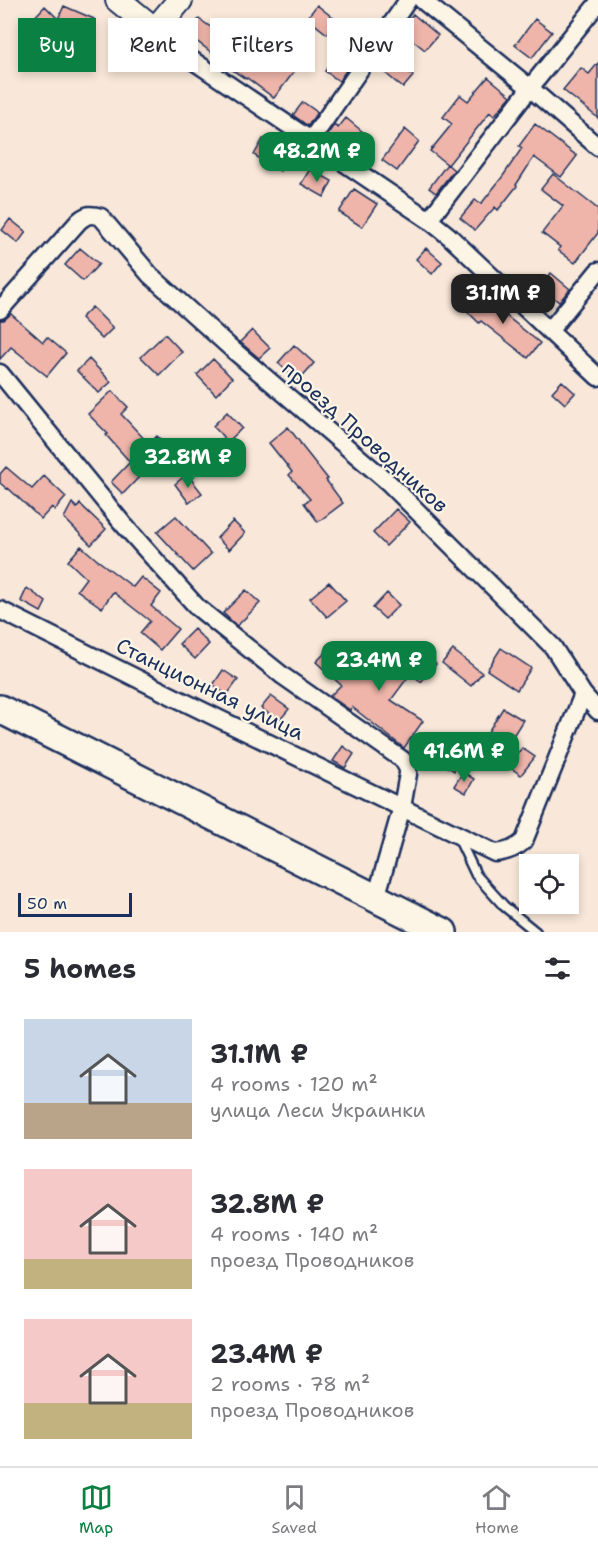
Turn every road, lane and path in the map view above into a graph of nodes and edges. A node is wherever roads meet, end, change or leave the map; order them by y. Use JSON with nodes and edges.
{"nodes":[{"id":1,"x":118,"y":0,"type":"edge"},
{"id":2,"x":180,"y":0,"type":"edge"},
{"id":3,"x":408,"y":0,"type":"edge"},
{"id":4,"x":422,"y":0,"type":"edge"},
{"id":5,"x":598,"y":3,"type":"edge"},
{"id":6,"x":140,"y":18,"type":"edge"},
{"id":7,"x":165,"y":18,"type":"edge"},
{"id":8,"x":198,"y":64,"type":"edge"},
{"id":9,"x":530,"y":88,"type":"junction"},
{"id":10,"x":311,"y":140,"type":"junction"},
{"id":11,"x":598,"y":147,"type":"edge"},
{"id":12,"x":429,"y":220,"type":"junction"},
{"id":13,"x":598,"y":271,"type":"edge"},
{"id":14,"x":0,"y":310,"type":"edge"},
{"id":15,"x":549,"y":330,"type":"junction"},
{"id":16,"x":0,"y":373,"type":"edge"},
{"id":17,"x":598,"y":377,"type":"edge"},
{"id":18,"x":0,"y":610,"type":"edge"},
{"id":19,"x":583,"y":694,"type":"junction"},
{"id":20,"x":0,"y":709,"type":"edge"},
{"id":21,"x":598,"y":711,"type":"edge"},
{"id":22,"x":402,"y":807,"type":"junction"},
{"id":23,"x":456,"y":834,"type":"junction"},
{"id":24,"x":376,"y":898,"type":"junction"},
{"id":25,"x":443,"y":932,"type":"edge"},
{"id":26,"x":536,"y":932,"type":"edge"}],
"edges":[{"from":1,"to":6,"type":"main road"},
{"from":2,"to":7,"type":"main road"},
{"from":3,"to":10,"type":"street"},
{"from":4,"to":9,"type":"street"},
{"from":5,"to":9,"type":"street"},
{"from":8,"to":10,"type":"street"},
{"from":9,"to":11,"type":"street"},
{"from":9,"to":12,"type":"street"},
{"from":10,"to":12,"type":"street"},
{"from":12,"to":15,"type":"street"},
{"from":13,"to":15,"type":"street"},
{"from":14,"to":19,"type":"street","name":"проезд Проводников"},
{"from":15,"to":17,"type":"street"},
{"from":16,"to":22,"type":"street"},
{"from":18,"to":22,"type":"street","name":"Станционная улица"},
{"from":19,"to":21,"type":"street","name":"проезд Проводников"},
{"from":19,"to":23,"type":"street","name":"Станционная улица"},
{"from":20,"to":24,"type":"main road"},
{"from":22,"to":23,"type":"street","name":"Станционная улица"},
{"from":22,"to":24,"type":"street"},
{"from":23,"to":26,"type":"lane"},
{"from":24,"to":25,"type":"main road"}]}
